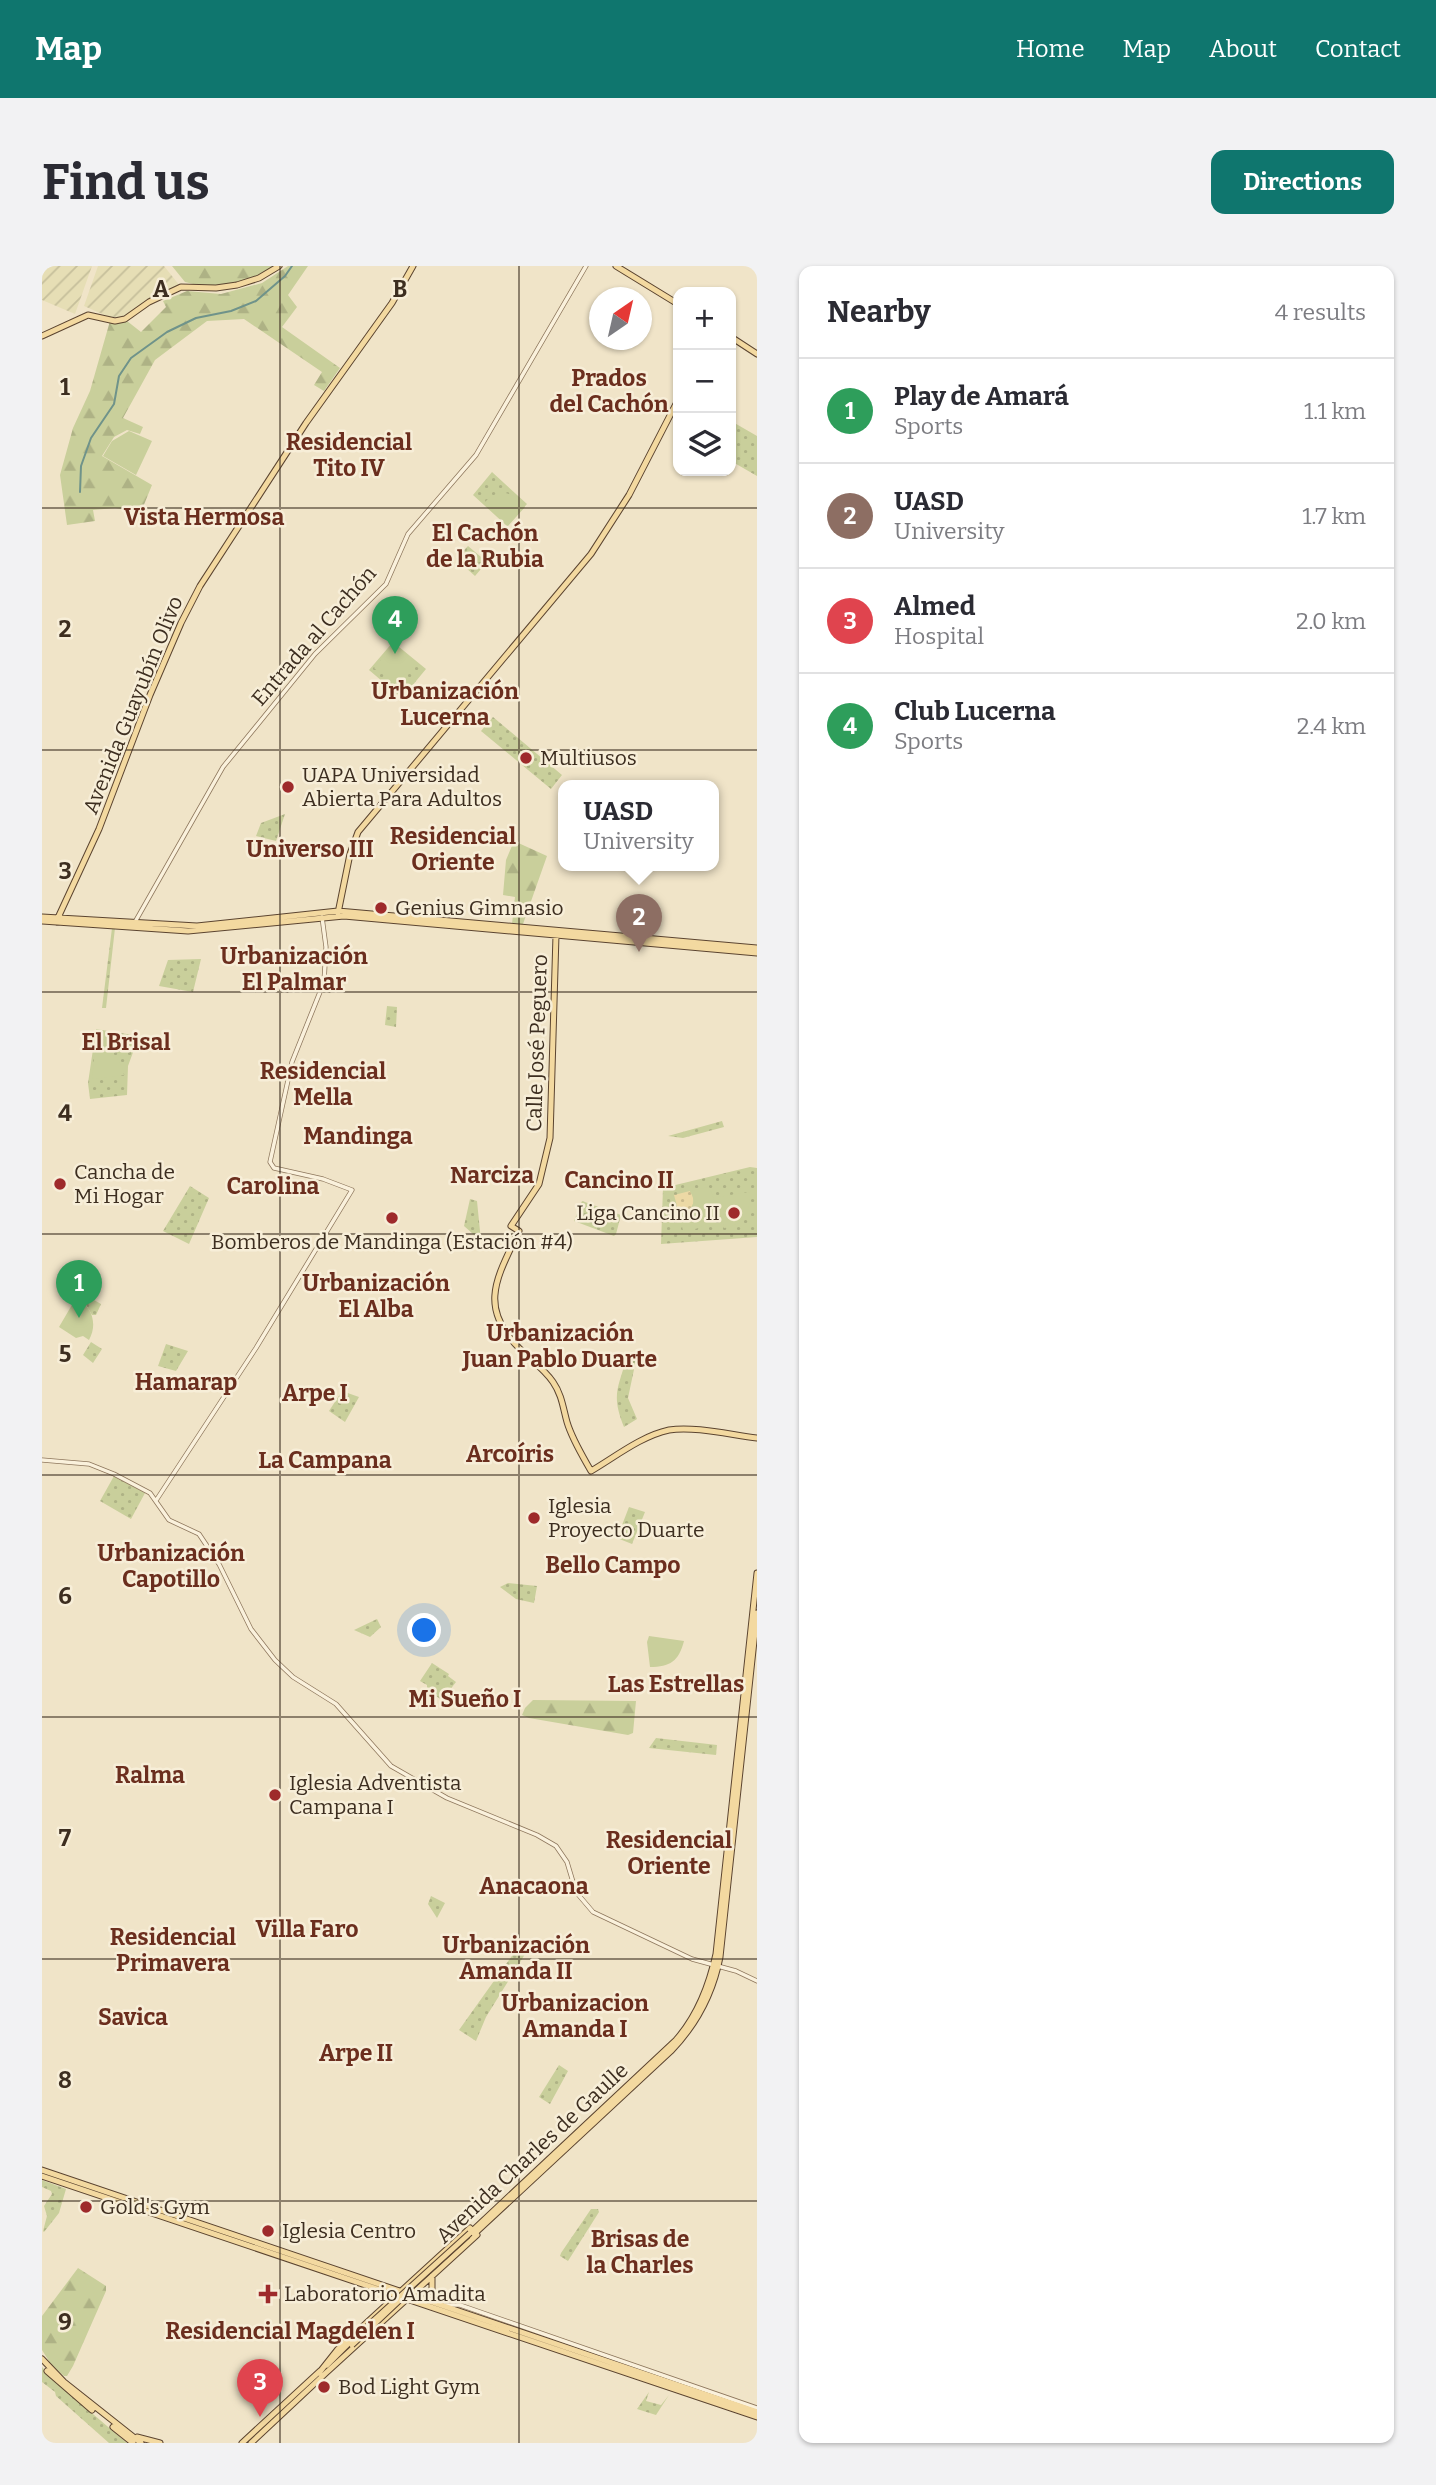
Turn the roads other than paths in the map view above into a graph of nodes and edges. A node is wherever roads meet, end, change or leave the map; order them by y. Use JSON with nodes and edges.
{"nodes":[{"id":1,"x":279,"y":266,"type":"edge"},
{"id":2,"x":413,"y":266,"type":"edge"},
{"id":3,"x":586,"y":266,"type":"edge"},
{"id":4,"x":616,"y":266,"type":"edge"},
{"id":5,"x":673,"y":301,"type":"edge"},
{"id":6,"x":42,"y":337,"type":"edge"},
{"id":7,"x":736,"y":341,"type":"edge"},
{"id":8,"x":757,"y":354,"type":"edge"},
{"id":9,"x":673,"y":410,"type":"edge"},
{"id":10,"x":337,"y":914,"type":"junction"},
{"id":11,"x":322,"y":917,"type":"junction"},
{"id":12,"x":42,"y":919,"type":"edge"},
{"id":13,"x":56,"y":920,"type":"junction"},
{"id":14,"x":135,"y":925,"type":"junction"},
{"id":15,"x":556,"y":935,"type":"junction"},
{"id":16,"x":757,"y":951,"type":"edge"},
{"id":17,"x":757,"y":1438,"type":"edge"},
{"id":18,"x":42,"y":1460,"type":"edge"},
{"id":19,"x":156,"y":1500,"type":"junction"},
{"id":20,"x":757,"y":1573,"type":"edge"},
{"id":21,"x":757,"y":1613,"type":"edge"},
{"id":22,"x":728,"y":1862,"type":"junction"},
{"id":23,"x":716,"y":1965,"type":"junction"},
{"id":24,"x":757,"y":1981,"type":"edge"},
{"id":25,"x":42,"y":2173,"type":"edge"},
{"id":26,"x":492,"y":2215,"type":"junction"},
{"id":27,"x":419,"y":2272,"type":"junction"},
{"id":28,"x":432,"y":2276,"type":"junction"},
{"id":29,"x":377,"y":2286,"type":"junction"},
{"id":30,"x":397,"y":2293,"type":"junction"},
{"id":31,"x":408,"y":2297,"type":"junction"},
{"id":32,"x":427,"y":2304,"type":"junction"},
{"id":33,"x":444,"y":2305,"type":"junction"},
{"id":34,"x":381,"y":2308,"type":"junction"},
{"id":35,"x":390,"y":2314,"type":"junction"},
{"id":36,"x":351,"y":2344,"type":"junction"},
{"id":37,"x":42,"y":2358,"type":"edge"},
{"id":38,"x":42,"y":2365,"type":"edge"},
{"id":39,"x":319,"y":2372,"type":"junction"},
{"id":40,"x":327,"y":2372,"type":"junction"},
{"id":41,"x":757,"y":2410,"type":"edge"},
{"id":42,"x":757,"y":2417,"type":"edge"},
{"id":43,"x":126,"y":2433,"type":"junction"},
{"id":44,"x":132,"y":2443,"type":"edge"},
{"id":45,"x":141,"y":2443,"type":"edge"},
{"id":46,"x":160,"y":2443,"type":"edge"},
{"id":47,"x":242,"y":2443,"type":"edge"},
{"id":48,"x":251,"y":2443,"type":"edge"}],
"edges":[{"from":1,"to":6,"type":"main road"},
{"from":2,"to":13,"type":"main road","name":"Avenida Guayubín Olivo"},
{"from":3,"to":14,"type":"street","name":"Entrada al Cachón"},
{"from":4,"to":5,"type":"main road"},
{"from":7,"to":8,"type":"main road"},
{"from":9,"to":10,"type":"main road"},
{"from":10,"to":11,"type":"main road"},
{"from":10,"to":14,"type":"main road"},
{"from":10,"to":15,"type":"main road"},
{"from":10,"to":16,"type":"main road"},
{"from":11,"to":14,"type":"main road"},
{"from":11,"to":19,"type":"street"},
{"from":12,"to":13,"type":"main road"},
{"from":13,"to":14,"type":"main road"},
{"from":15,"to":16,"type":"main road"},
{"from":15,"to":17,"type":"main road","name":"Calle José Peguero"},
{"from":18,"to":19,"type":"street"},
{"from":19,"to":23,"type":"street"},
{"from":20,"to":22,"type":"main road","name":"Avenida Charles de Gaulle"},
{"from":21,"to":22,"type":"main road","name":"Avenida Charles de Gaulle"},
{"from":22,"to":23,"type":"main road","name":"Avenida Charles de Gaulle"},
{"from":23,"to":24,"type":"street"},
{"from":23,"to":26,"type":"main road","name":"Avenida Charles de Gaulle"},
{"from":25,"to":29,"type":"main road"},
{"from":26,"to":27,"type":"main road"},
{"from":26,"to":28,"type":"main road"},
{"from":26,"to":36,"type":"main road","name":"Avenida Charles de Gaulle","bridge":true},
{"from":27,"to":29,"type":"main road"},
{"from":27,"to":30,"type":"main road"},
{"from":28,"to":31,"type":"main road"},
{"from":28,"to":33,"type":"main road"},
{"from":29,"to":30,"type":"main road"},
{"from":29,"to":34,"type":"main road"},
{"from":30,"to":31,"type":"main road"},
{"from":30,"to":34,"type":"main road"},
{"from":31,"to":32,"type":"main road"},
{"from":31,"to":33,"type":"main road"},
{"from":31,"to":35,"type":"main road"},
{"from":32,"to":35,"type":"main road"},
{"from":32,"to":42,"type":"main road"},
{"from":33,"to":41,"type":"main road"},
{"from":34,"to":39,"type":"main road"},
{"from":35,"to":40,"type":"main road"},
{"from":36,"to":39,"type":"main road","name":"Avenida Charles de Gaulle"},
{"from":36,"to":40,"type":"main road","name":"Avenida Charles de Gaulle"},
{"from":37,"to":43,"type":"main road"},
{"from":38,"to":44,"type":"main road"},
{"from":39,"to":47,"type":"main road","name":"Avenida Charles de Gaulle"},
{"from":40,"to":48,"type":"main road","name":"Avenida Charles de Gaulle"},
{"from":43,"to":45,"type":"main road"},
{"from":43,"to":46,"type":"main road"}]}
